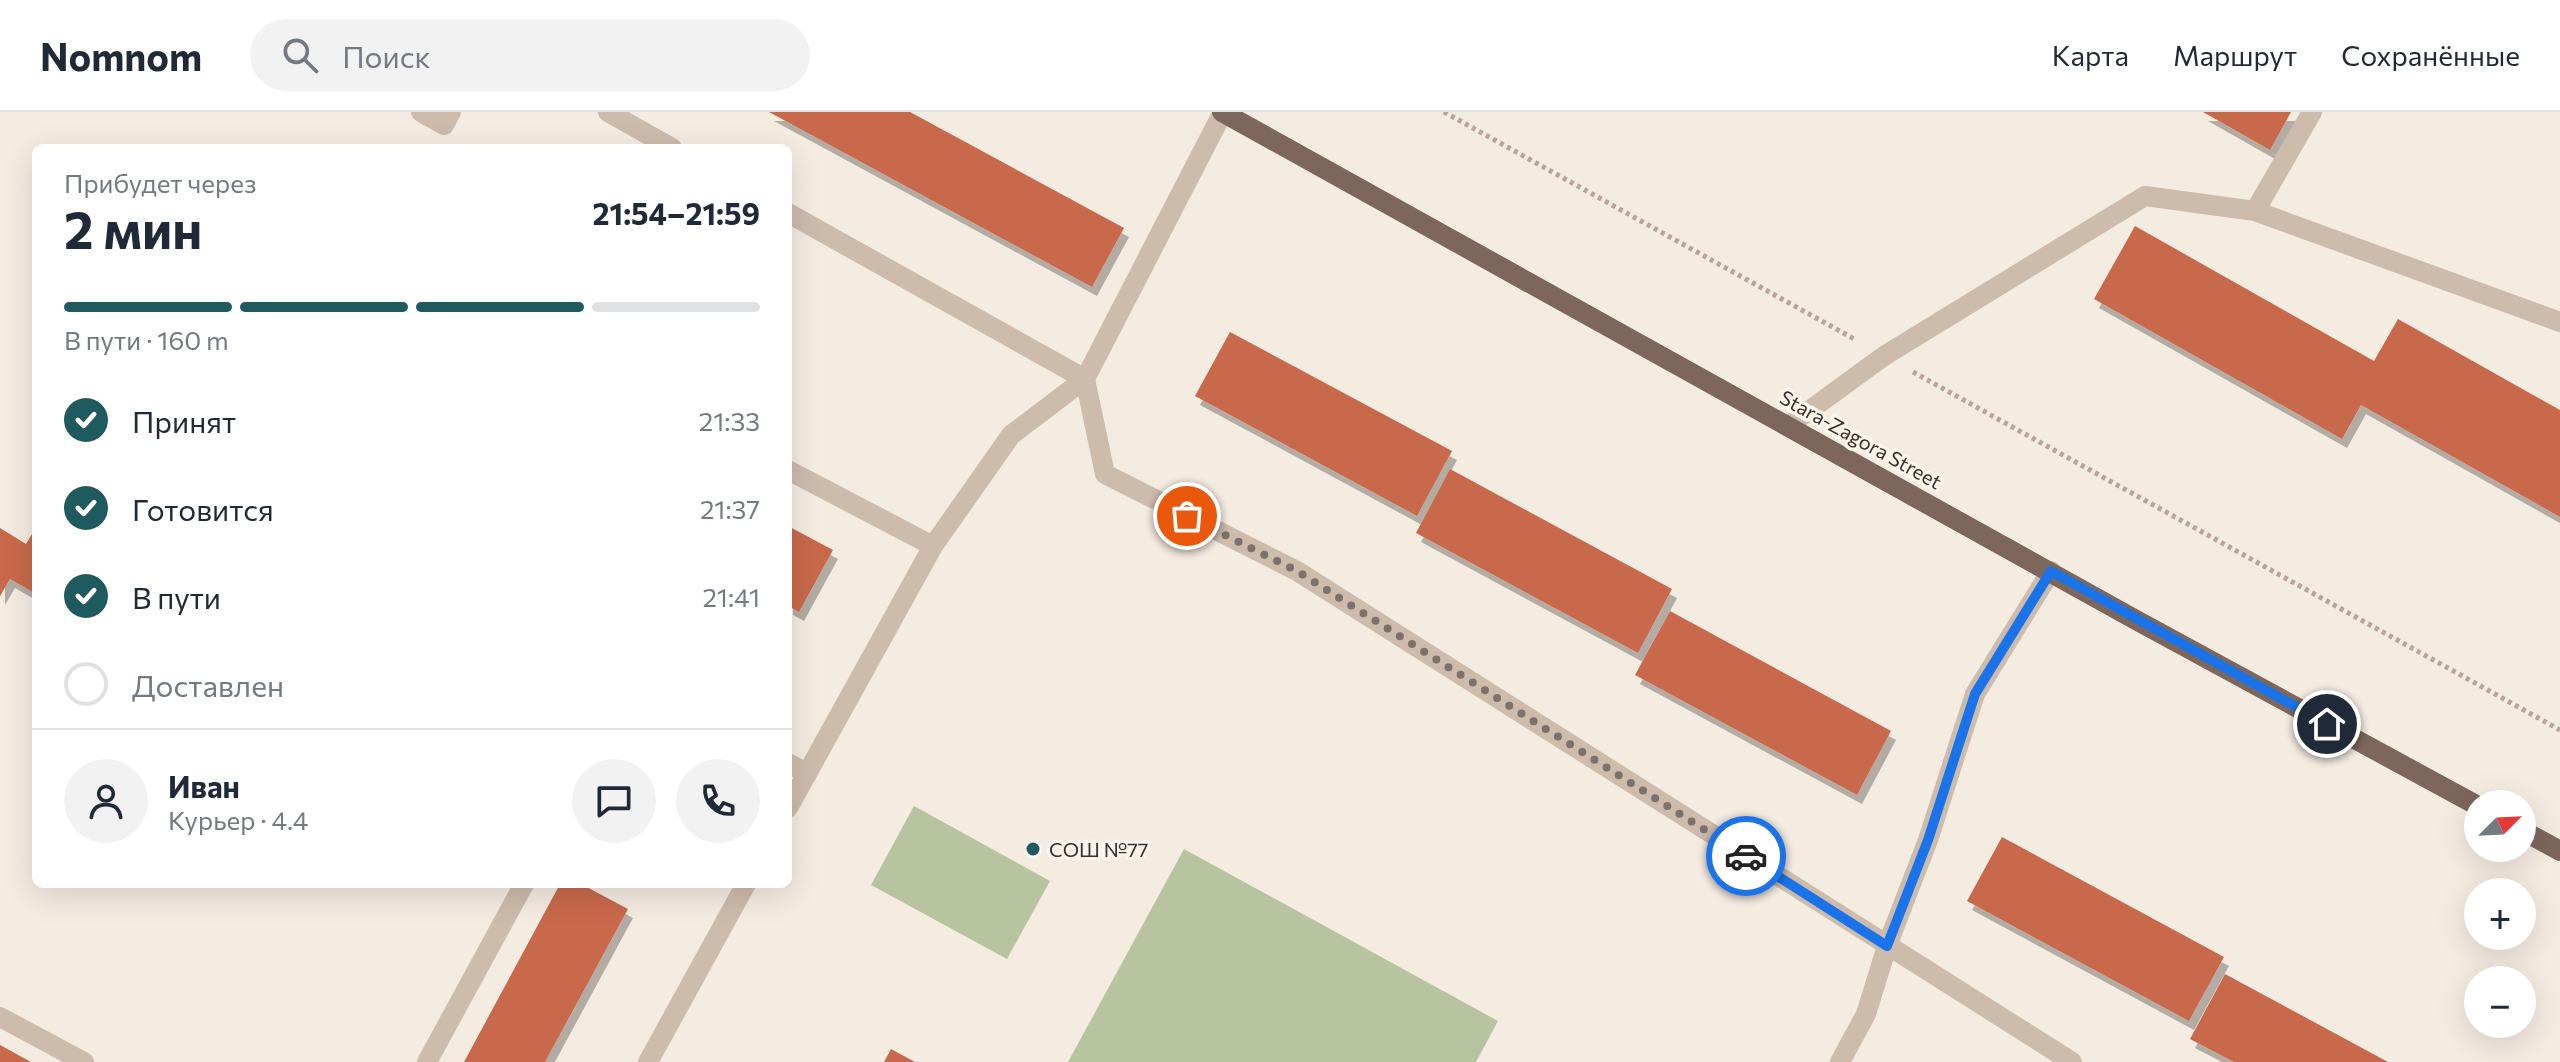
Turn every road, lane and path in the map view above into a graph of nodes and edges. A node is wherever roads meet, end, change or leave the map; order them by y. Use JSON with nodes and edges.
{"nodes":[{"id":1,"x":421,"y":112,"type":"edge"},
{"id":2,"x":451,"y":112,"type":"edge"},
{"id":3,"x":608,"y":112,"type":"edge"},
{"id":4,"x":1222,"y":112,"type":"edge"},
{"id":5,"x":1444,"y":112,"type":"edge"},
{"id":6,"x":2312,"y":112,"type":"edge"},
{"id":7,"x":665,"y":144,"type":"edge"},
{"id":8,"x":2255,"y":211,"type":"junction"},
{"id":9,"x":792,"y":215,"type":"edge"},
{"id":10,"x":2560,"y":322,"type":"edge"},
{"id":11,"x":1884,"y":356,"type":"junction"},
{"id":12,"x":1085,"y":379,"type":"junction"},
{"id":13,"x":1788,"y":426,"type":"junction"},
{"id":14,"x":792,"y":472,"type":"edge"},
{"id":15,"x":933,"y":546,"type":"junction"},
{"id":16,"x":2051,"y":571,"type":"junction"},
{"id":17,"x":2560,"y":730,"type":"edge"},
{"id":18,"x":792,"y":765,"type":"edge"},
{"id":19,"x":807,"y":773,"type":"junction"},
{"id":20,"x":2464,"y":798,"type":"edge"},
{"id":21,"x":792,"y":801,"type":"edge"},
{"id":22,"x":2536,"y":838,"type":"edge"},
{"id":23,"x":2560,"y":851,"type":"edge"},
{"id":24,"x":522,"y":888,"type":"edge"},
{"id":25,"x":744,"y":888,"type":"edge"},
{"id":26,"x":1887,"y":946,"type":"junction"},
{"id":27,"x":0,"y":1017,"type":"edge"},
{"id":28,"x":84,"y":1062,"type":"edge"},
{"id":29,"x":427,"y":1062,"type":"edge"},
{"id":30,"x":648,"y":1062,"type":"edge"},
{"id":31,"x":1840,"y":1062,"type":"edge"},
{"id":32,"x":2072,"y":1062,"type":"edge"}],
"edges":[{"from":1,"to":2,"type":"lane"},
{"from":3,"to":7,"type":"lane"},
{"from":4,"to":12,"type":"lane"},
{"from":4,"to":13,"type":"main road","name":"Stara-Zagora Street"},
{"from":5,"to":11,"type":"path"},
{"from":6,"to":8,"type":"lane"},
{"from":8,"to":10,"type":"lane"},
{"from":8,"to":11,"type":"lane"},
{"from":9,"to":12,"type":"lane"},
{"from":11,"to":13,"type":"lane"},
{"from":11,"to":17,"type":"path"},
{"from":12,"to":15,"type":"lane"},
{"from":12,"to":26,"type":"lane"},
{"from":13,"to":16,"type":"main road","name":"Stara-Zagora Street"},
{"from":14,"to":15,"type":"lane"},
{"from":15,"to":19,"type":"lane"},
{"from":16,"to":20,"type":"main road","name":"Stara-Zagora Street"},
{"from":16,"to":26,"type":"lane"},
{"from":18,"to":19,"type":"lane"},
{"from":19,"to":21,"type":"lane"},
{"from":22,"to":23,"type":"main road"},
{"from":24,"to":29,"type":"lane"},
{"from":25,"to":30,"type":"lane"},
{"from":26,"to":31,"type":"lane"},
{"from":26,"to":32,"type":"lane"},
{"from":27,"to":28,"type":"lane"}]}
